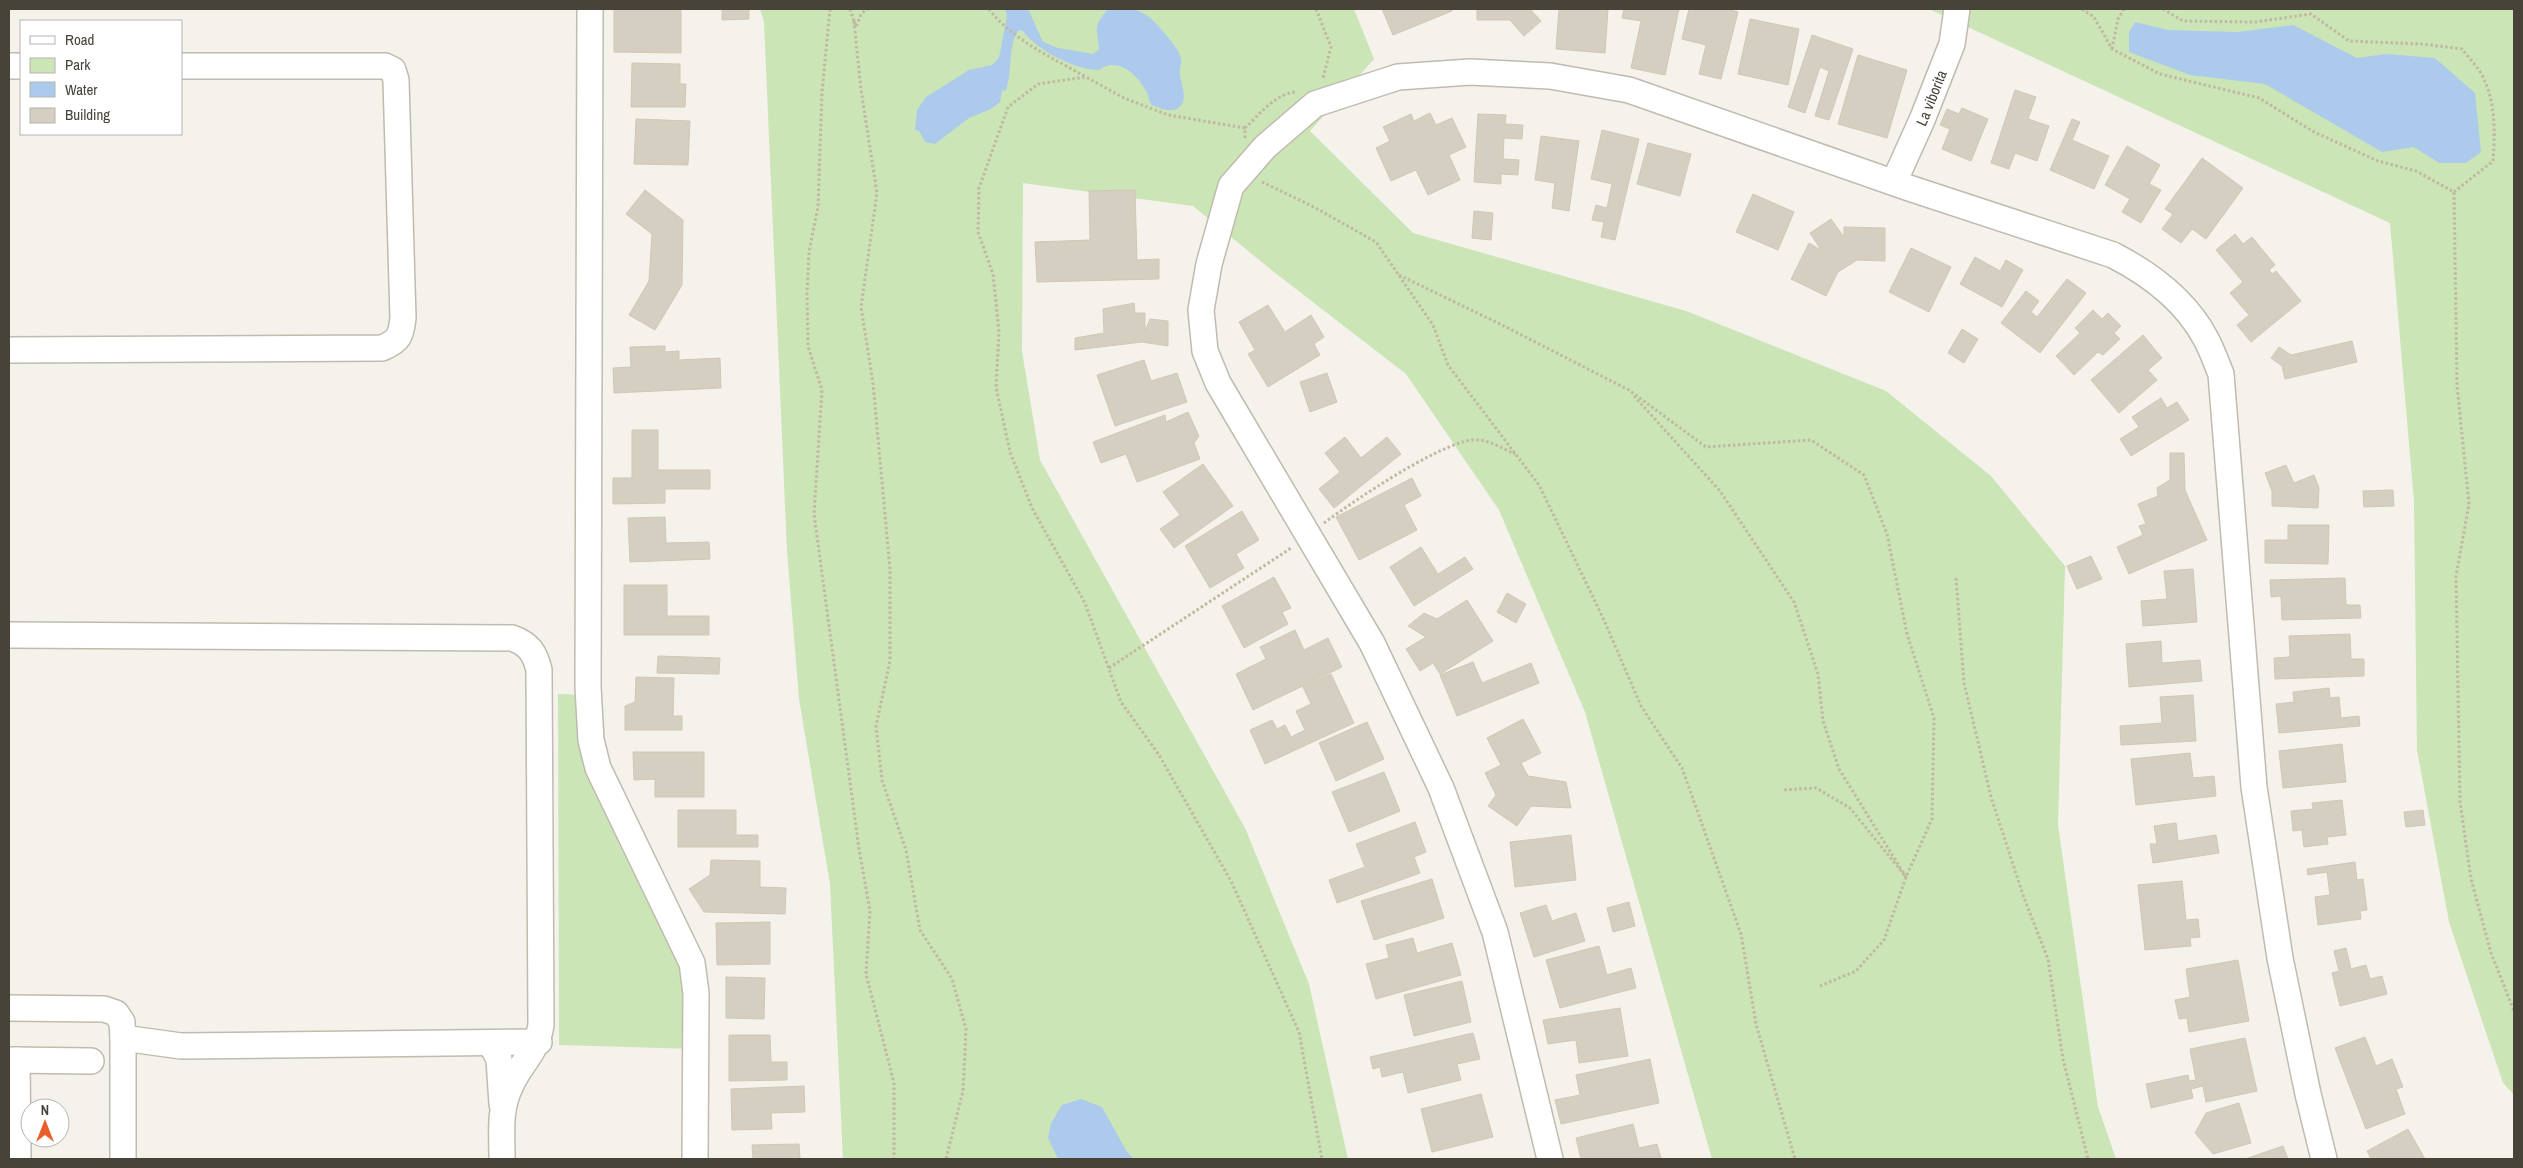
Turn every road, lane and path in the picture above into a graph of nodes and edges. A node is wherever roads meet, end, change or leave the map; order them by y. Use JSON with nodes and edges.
{"nodes":[{"id":1,"x":590,"y":9,"type":"edge"},
{"id":2,"x":830,"y":9,"type":"edge"},
{"id":3,"x":850,"y":9,"type":"edge"},
{"id":4,"x":868,"y":9,"type":"edge"},
{"id":5,"x":989,"y":9,"type":"edge"},
{"id":6,"x":1316,"y":9,"type":"edge"},
{"id":7,"x":1958,"y":9,"type":"edge"},
{"id":8,"x":2082,"y":9,"type":"edge"},
{"id":9,"x":2124,"y":9,"type":"edge"},
{"id":10,"x":2162,"y":9,"type":"edge"},
{"id":11,"x":854,"y":21,"type":"junction"},
{"id":12,"x":2112,"y":49,"type":"junction"},
{"id":13,"x":182,"y":66,"type":"edge"},
{"id":14,"x":1086,"y":77,"type":"junction"},
{"id":15,"x":1322,"y":82,"type":"dead end"},
{"id":16,"x":1245,"y":128,"type":"dead end"},
{"id":17,"x":1243,"y":172,"type":"junction"},
{"id":18,"x":1894,"y":182,"type":"junction"},
{"id":19,"x":2454,"y":192,"type":"junction"},
{"id":20,"x":1398,"y":275,"type":"junction"},
{"id":21,"x":9,"y":350,"type":"edge"},
{"id":22,"x":1629,"y":390,"type":"junction"},
{"id":23,"x":1956,"y":578,"type":"dead end"},
{"id":24,"x":9,"y":635,"type":"edge"},
{"id":25,"x":1782,"y":790,"type":"dead end"},
{"id":26,"x":1906,"y":877,"type":"junction"},
{"id":27,"x":1820,"y":986,"type":"dead end"},
{"id":28,"x":9,"y":1008,"type":"edge"},
{"id":29,"x":2514,"y":1011,"type":"edge"},
{"id":30,"x":123,"y":1038,"type":"junction"},
{"id":31,"x":538,"y":1042,"type":"junction"},
{"id":32,"x":491,"y":1044,"type":"junction"},
{"id":33,"x":13,"y":1060,"type":"edge"},
{"id":34,"x":90,"y":1061,"type":"dead end"},
{"id":35,"x":502,"y":1107,"type":"junction"},
{"id":36,"x":18,"y":1159,"type":"edge"},
{"id":37,"x":123,"y":1159,"type":"edge"},
{"id":38,"x":502,"y":1159,"type":"edge"},
{"id":39,"x":695,"y":1159,"type":"edge"},
{"id":40,"x":894,"y":1159,"type":"edge"},
{"id":41,"x":946,"y":1159,"type":"edge"},
{"id":42,"x":1322,"y":1159,"type":"edge"},
{"id":43,"x":1550,"y":1159,"type":"edge"},
{"id":44,"x":1796,"y":1159,"type":"edge"},
{"id":45,"x":2088,"y":1159,"type":"edge"},
{"id":46,"x":2324,"y":1159,"type":"edge"}],
"edges":[{"from":1,"to":39,"type":"street"},
{"from":2,"to":40,"type":"path"},
{"from":3,"to":11,"type":"path"},
{"from":4,"to":11,"type":"path"},
{"from":5,"to":14,"type":"path"},
{"from":6,"to":15,"type":"path"},
{"from":7,"to":18,"type":"street","name":"La viborita"},
{"from":8,"to":12,"type":"path"},
{"from":9,"to":12,"type":"path"},
{"from":10,"to":19,"type":"path"},
{"from":11,"to":41,"type":"path"},
{"from":12,"to":19,"type":"path"},
{"from":13,"to":21,"type":"street"},
{"from":14,"to":16,"type":"path"},
{"from":14,"to":42,"type":"path"},
{"from":17,"to":18,"type":"street"},
{"from":17,"to":20,"type":"path"},
{"from":17,"to":43,"type":"street"},
{"from":18,"to":46,"type":"street"},
{"from":19,"to":29,"type":"path"},
{"from":20,"to":22,"type":"path"},
{"from":20,"to":44,"type":"path"},
{"from":22,"to":26,"type":"path"},
{"from":22,"to":26,"type":"path"},
{"from":23,"to":45,"type":"path"},
{"from":24,"to":31,"type":"street"},
{"from":25,"to":26,"type":"path"},
{"from":26,"to":27,"type":"path"},
{"from":28,"to":30,"type":"street"},
{"from":30,"to":32,"type":"street"},
{"from":30,"to":37,"type":"street"},
{"from":31,"to":32,"type":"street"},
{"from":31,"to":35,"type":"street"},
{"from":32,"to":35,"type":"street"},
{"from":33,"to":34,"type":"street"},
{"from":33,"to":36,"type":"street"},
{"from":35,"to":38,"type":"street"}]}
